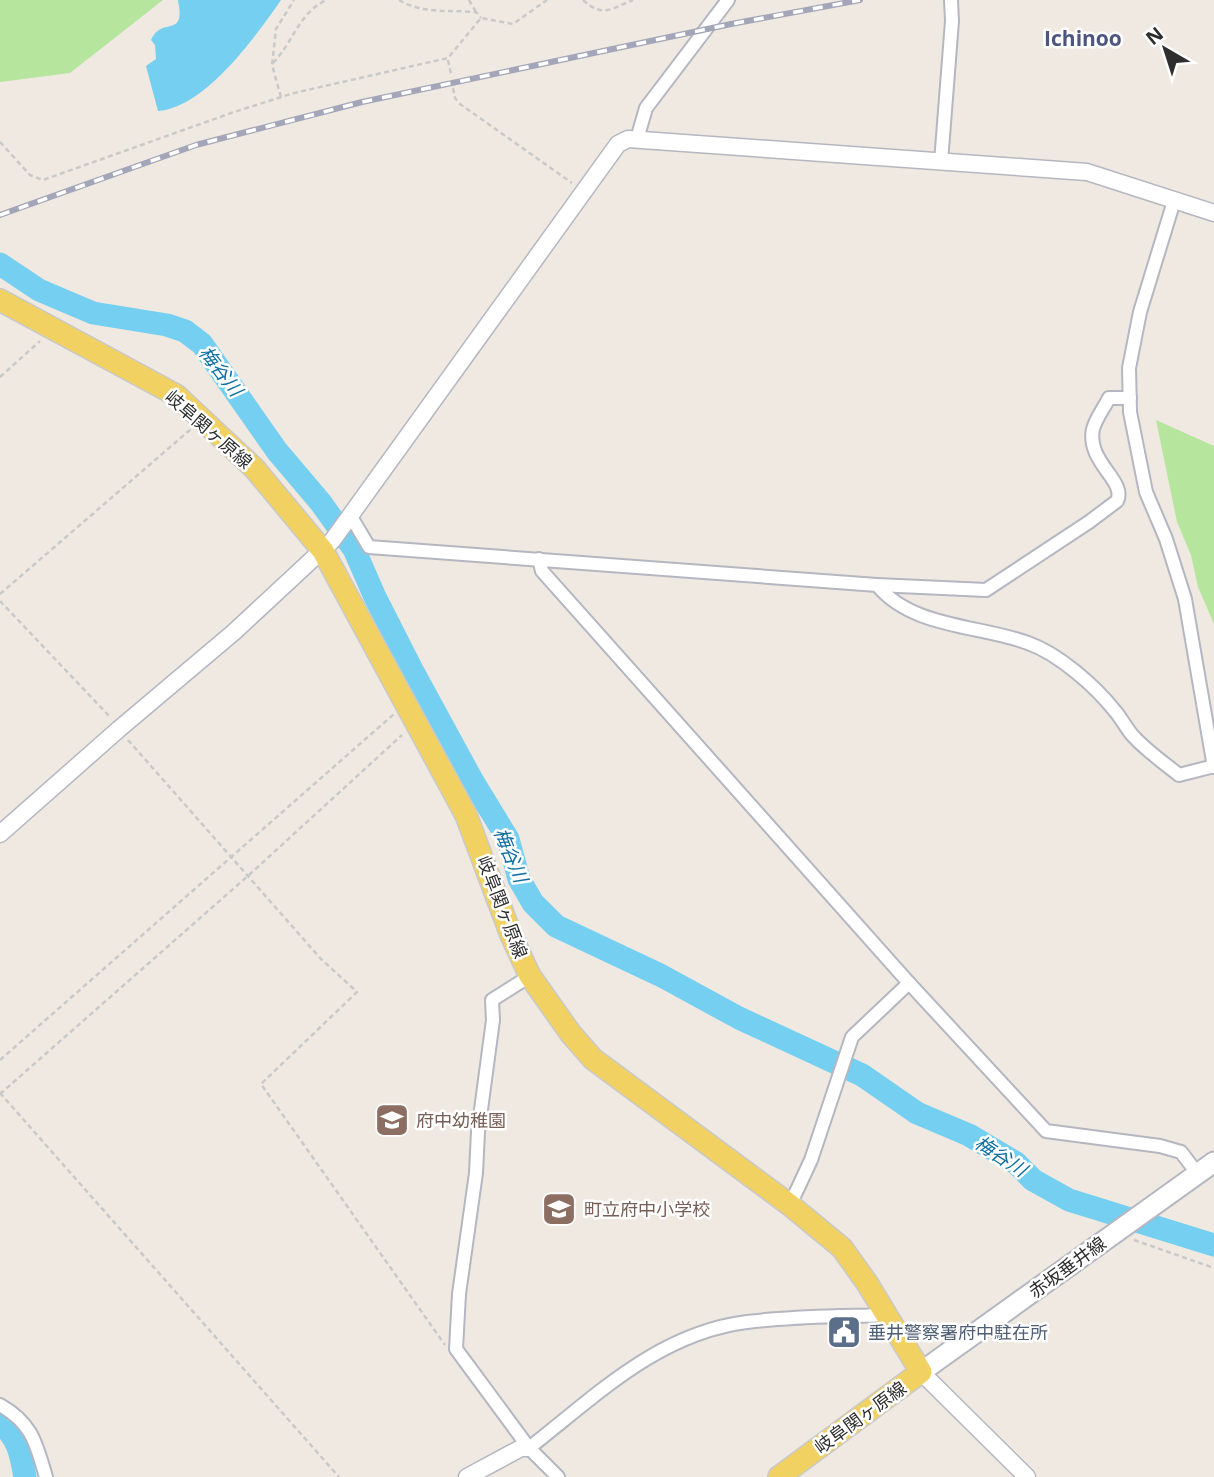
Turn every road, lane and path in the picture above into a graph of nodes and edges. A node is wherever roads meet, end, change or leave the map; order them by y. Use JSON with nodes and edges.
{"nodes":[{"id":1,"x":294,"y":0,"type":"edge"},
{"id":2,"x":326,"y":0,"type":"edge"},
{"id":3,"x":399,"y":0,"type":"edge"},
{"id":4,"x":469,"y":0,"type":"edge"},
{"id":5,"x":547,"y":0,"type":"edge"},
{"id":6,"x":583,"y":0,"type":"edge"},
{"id":7,"x":633,"y":0,"type":"edge"},
{"id":8,"x":729,"y":0,"type":"edge"},
{"id":9,"x":951,"y":0,"type":"edge"},
{"id":10,"x":476,"y":12,"type":"junction"},
{"id":11,"x":481,"y":19,"type":"junction"},
{"id":12,"x":448,"y":58,"type":"junction"},
{"id":13,"x":272,"y":65,"type":"junction"},
{"id":14,"x":451,"y":74,"type":"dead end"},
{"id":15,"x":453,"y":88,"type":"dead end"},
{"id":16,"x":281,"y":97,"type":"junction"},
{"id":17,"x":637,"y":139,"type":"junction"},
{"id":18,"x":0,"y":142,"type":"edge"},
{"id":19,"x":941,"y":162,"type":"junction"},
{"id":20,"x":584,"y":191,"type":"junction"},
{"id":21,"x":1174,"y":201,"type":"junction"},
{"id":22,"x":1214,"y":213,"type":"edge"},
{"id":23,"x":0,"y":300,"type":"edge"},
{"id":24,"x":52,"y":330,"type":"junction"},
{"id":25,"x":0,"y":377,"type":"edge"},
{"id":26,"x":1130,"y":398,"type":"junction"},
{"id":27,"x":203,"y":418,"type":"junction"},
{"id":28,"x":348,"y":518,"type":"junction"},
{"id":29,"x":328,"y":546,"type":"junction"},
{"id":30,"x":539,"y":559,"type":"junction"},
{"id":31,"x":877,"y":585,"type":"junction"},
{"id":32,"x":0,"y":594,"type":"edge"},
{"id":33,"x":0,"y":601,"type":"edge"},
{"id":34,"x":406,"y":703,"type":"junction"},
{"id":35,"x":416,"y":723,"type":"junction"},
{"id":36,"x":119,"y":729,"type":"junction"},
{"id":37,"x":1214,"y":766,"type":"edge"},
{"id":38,"x":0,"y":834,"type":"edge"},
{"id":39,"x":233,"y":857,"type":"junction"},
{"id":40,"x":249,"y":875,"type":"junction"},
{"id":41,"x":530,"y":975,"type":"junction"},
{"id":42,"x":909,"y":983,"type":"junction"},
{"id":43,"x":0,"y":1060,"type":"edge"},
{"id":44,"x":0,"y":1094,"type":"edge"},
{"id":45,"x":1206,"y":1168,"type":"edge"},
{"id":46,"x":790,"y":1205,"type":"junction"},
{"id":47,"x":1114,"y":1233,"type":"junction"},
{"id":48,"x":1214,"y":1268,"type":"edge"},
{"id":49,"x":885,"y":1314,"type":"junction"},
{"id":50,"x":456,"y":1349,"type":"junction"},
{"id":51,"x":921,"y":1372,"type":"junction"},
{"id":52,"x":0,"y":1405,"type":"edge"},
{"id":53,"x":529,"y":1448,"type":"junction"},
{"id":54,"x":46,"y":1477,"type":"edge"},
{"id":55,"x":339,"y":1477,"type":"edge"},
{"id":56,"x":467,"y":1477,"type":"edge"},
{"id":57,"x":558,"y":1477,"type":"edge"},
{"id":58,"x":779,"y":1477,"type":"edge"},
{"id":59,"x":1027,"y":1477,"type":"edge"}],
"edges":[{"from":1,"to":13,"type":"path"},
{"from":2,"to":13,"type":"path"},
{"from":3,"to":10,"type":"path"},
{"from":4,"to":10,"type":"path"},
{"from":5,"to":11,"type":"path"},
{"from":6,"to":7,"type":"path"},
{"from":8,"to":17,"type":"street"},
{"from":9,"to":19,"type":"street"},
{"from":10,"to":11,"type":"path"},
{"from":11,"to":12,"type":"path"},
{"from":12,"to":14,"type":"path"},
{"from":12,"to":16,"type":"path"},
{"from":13,"to":16,"type":"path"},
{"from":15,"to":20,"type":"path"},
{"from":16,"to":18,"type":"path"},
{"from":17,"to":19,"type":"street"},
{"from":17,"to":20,"type":"street"},
{"from":19,"to":21,"type":"street"},
{"from":20,"to":28,"type":"street"},
{"from":21,"to":22,"type":"street"},
{"from":21,"to":26,"type":"street"},
{"from":23,"to":24,"type":"main road","name":"岐阜関ヶ原線"},
{"from":24,"to":25,"type":"path"},
{"from":24,"to":27,"type":"main road","name":"岐阜関ヶ原線"},
{"from":26,"to":31,"type":"street"},
{"from":26,"to":37,"type":"street"},
{"from":27,"to":29,"type":"main road","name":"岐阜関ヶ原線"},
{"from":27,"to":32,"type":"path"},
{"from":28,"to":29,"type":"street"},
{"from":28,"to":30,"type":"street"},
{"from":29,"to":34,"type":"main road","name":"岐阜関ヶ原線"},
{"from":29,"to":36,"type":"street"},
{"from":30,"to":31,"type":"street"},
{"from":30,"to":42,"type":"street"},
{"from":31,"to":37,"type":"street"},
{"from":33,"to":36,"type":"path"},
{"from":34,"to":35,"type":"main road","name":"岐阜関ヶ原線"},
{"from":34,"to":39,"type":"path"},
{"from":35,"to":40,"type":"path"},
{"from":35,"to":41,"type":"main road","name":"岐阜関ヶ原線"},
{"from":36,"to":38,"type":"street"},
{"from":36,"to":39,"type":"path"},
{"from":39,"to":40,"type":"path"},
{"from":39,"to":43,"type":"path"},
{"from":40,"to":44,"type":"path"},
{"from":40,"to":50,"type":"path"},
{"from":41,"to":46,"type":"main road","name":"岐阜関ヶ原線"},
{"from":41,"to":50,"type":"street"},
{"from":42,"to":45,"type":"street"},
{"from":42,"to":46,"type":"street"},
{"from":44,"to":55,"type":"path"},
{"from":45,"to":47,"type":"main road","name":"赤坂垂井線"},
{"from":46,"to":49,"type":"main road","name":"岐阜関ヶ原線"},
{"from":47,"to":48,"type":"path"},
{"from":47,"to":51,"type":"main road","name":"赤坂垂井線"},
{"from":49,"to":51,"type":"main road","name":"岐阜関ヶ原線"},
{"from":49,"to":53,"type":"street"},
{"from":50,"to":53,"type":"street"},
{"from":51,"to":58,"type":"main road","name":"岐阜関ヶ原線"},
{"from":51,"to":59,"type":"street"},
{"from":52,"to":54,"type":"street"},
{"from":53,"to":56,"type":"street"},
{"from":53,"to":57,"type":"street"}]}
